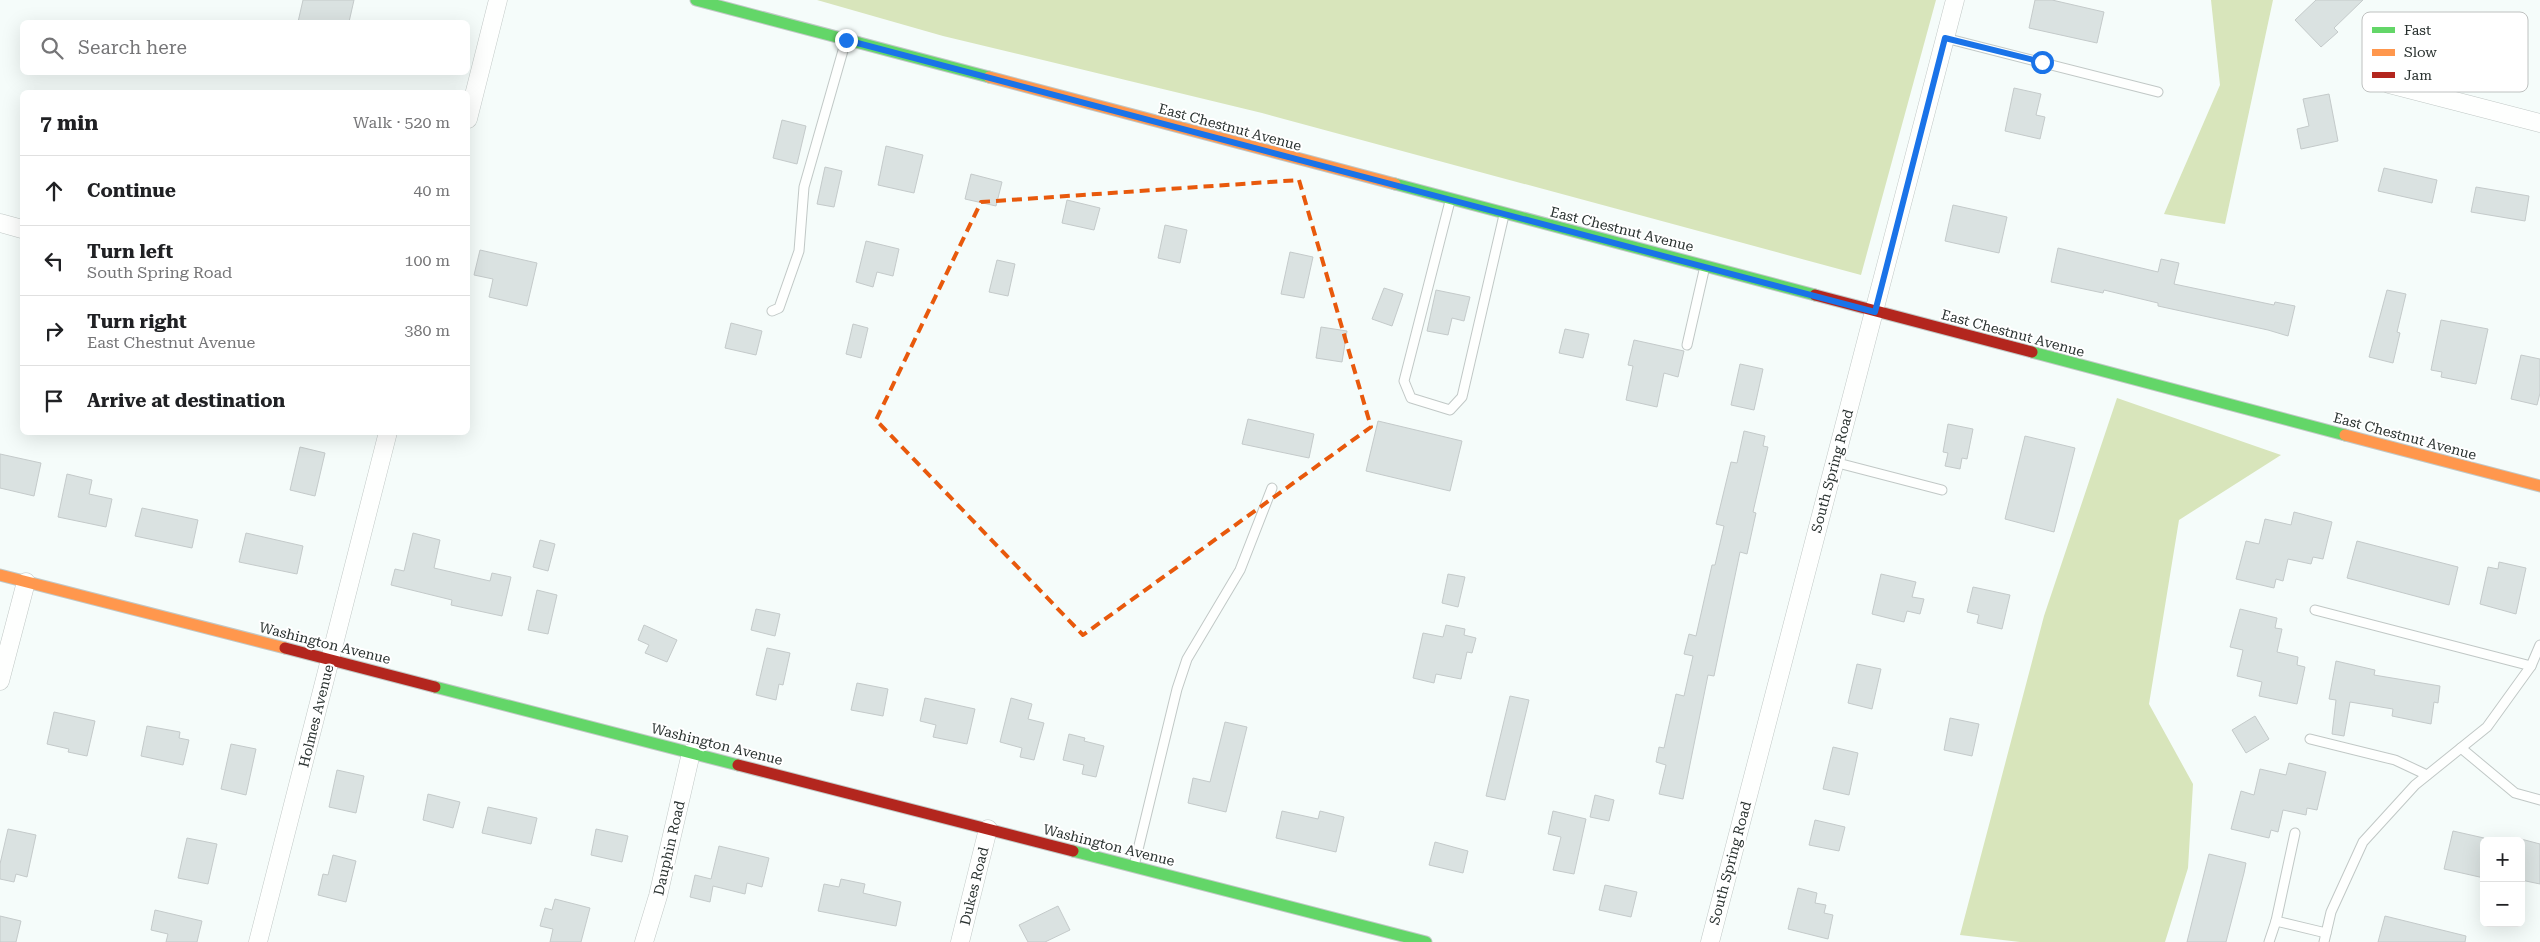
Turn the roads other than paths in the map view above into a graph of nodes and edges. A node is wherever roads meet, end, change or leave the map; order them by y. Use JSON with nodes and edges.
{"nodes":[{"id":1,"x":498,"y":0,"type":"edge"},
{"id":2,"x":696,"y":0,"type":"edge"},
{"id":3,"x":1955,"y":0,"type":"edge"},
{"id":4,"x":1945,"y":38,"type":"junction"},
{"id":5,"x":846,"y":40,"type":"junction"},
{"id":6,"x":2158,"y":92,"type":"dead end"},
{"id":7,"x":2420,"y":92,"type":"edge"},
{"id":8,"x":470,"y":111,"type":"edge"},
{"id":9,"x":2540,"y":123,"type":"edge"},
{"id":10,"x":1450,"y":200,"type":"junction"},
{"id":11,"x":1504,"y":215,"type":"junction"},
{"id":12,"x":0,"y":223,"type":"edge"},
{"id":13,"x":20,"y":228,"type":"edge"},
{"id":14,"x":1705,"y":266,"type":"junction"},
{"id":15,"x":772,"y":311,"type":"dead end"},
{"id":16,"x":1875,"y":312,"type":"junction"},
{"id":17,"x":1687,"y":345,"type":"dead end"},
{"id":18,"x":387,"y":435,"type":"edge"},
{"id":19,"x":1834,"y":462,"type":"junction"},
{"id":20,"x":2540,"y":486,"type":"edge"},
{"id":21,"x":1272,"y":488,"type":"dead end"},
{"id":22,"x":1942,"y":490,"type":"dead end"},
{"id":23,"x":0,"y":575,"type":"edge"},
{"id":24,"x":26,"y":582,"type":"junction"},
{"id":25,"x":2315,"y":610,"type":"dead end"},
{"id":26,"x":2540,"y":645,"type":"edge"},
{"id":27,"x":330,"y":660,"type":"junction"},
{"id":28,"x":2531,"y":666,"type":"junction"},
{"id":29,"x":0,"y":681,"type":"edge"},
{"id":30,"x":2310,"y":739,"type":"dead end"},
{"id":31,"x":2461,"y":748,"type":"junction"},
{"id":32,"x":691,"y":753,"type":"junction"},
{"id":33,"x":2427,"y":775,"type":"junction"},
{"id":34,"x":2540,"y":800,"type":"edge"},
{"id":35,"x":988,"y":829,"type":"junction"},
{"id":36,"x":2295,"y":833,"type":"dead end"},
{"id":37,"x":1134,"y":866,"type":"junction"},
{"id":38,"x":2276,"y":920,"type":"junction"},
{"id":39,"x":2325,"y":937,"type":"edge"},
{"id":40,"x":258,"y":942,"type":"edge"},
{"id":41,"x":644,"y":942,"type":"edge"},
{"id":42,"x":960,"y":942,"type":"edge"},
{"id":43,"x":1426,"y":942,"type":"edge"},
{"id":44,"x":1710,"y":942,"type":"edge"},
{"id":45,"x":2269,"y":942,"type":"edge"}],
"edges":[{"from":1,"to":8,"type":"street"},
{"from":2,"to":5,"type":"street","name":"East Chestnut Avenue"},
{"from":3,"to":4,"type":"street","name":"South Spring Road"},
{"from":4,"to":6,"type":"lane"},
{"from":4,"to":16,"type":"street","name":"South Spring Road"},
{"from":5,"to":10,"type":"street","name":"East Chestnut Avenue"},
{"from":5,"to":15,"type":"lane"},
{"from":7,"to":9,"type":"street"},
{"from":10,"to":11,"type":"street","name":"East Chestnut Avenue"},
{"from":10,"to":11,"type":"lane"},
{"from":11,"to":14,"type":"street","name":"East Chestnut Avenue"},
{"from":12,"to":13,"type":"street"},
{"from":14,"to":16,"type":"street","name":"East Chestnut Avenue"},
{"from":14,"to":17,"type":"lane"},
{"from":16,"to":19,"type":"street","name":"South Spring Road"},
{"from":16,"to":20,"type":"street","name":"East Chestnut Avenue"},
{"from":18,"to":27,"type":"street","name":"Holmes Avenue"},
{"from":19,"to":22,"type":"lane"},
{"from":19,"to":44,"type":"street","name":"South Spring Road"},
{"from":21,"to":37,"type":"lane"},
{"from":23,"to":24,"type":"street","name":"Washington Avenue"},
{"from":24,"to":27,"type":"street","name":"Washington Avenue"},
{"from":24,"to":29,"type":"street"},
{"from":25,"to":28,"type":"lane"},
{"from":26,"to":28,"type":"lane"},
{"from":27,"to":32,"type":"street","name":"Washington Avenue"},
{"from":27,"to":40,"type":"street","name":"Holmes Avenue"},
{"from":28,"to":31,"type":"lane"},
{"from":30,"to":33,"type":"lane"},
{"from":31,"to":33,"type":"lane"},
{"from":31,"to":34,"type":"lane"},
{"from":32,"to":35,"type":"street","name":"Washington Avenue"},
{"from":32,"to":41,"type":"street","name":"Dauphin Road"},
{"from":33,"to":39,"type":"lane"},
{"from":35,"to":37,"type":"street","name":"Washington Avenue"},
{"from":35,"to":42,"type":"street","name":"Dukes Road"},
{"from":36,"to":38,"type":"lane"},
{"from":37,"to":43,"type":"street","name":"Washington Avenue"},
{"from":38,"to":39,"type":"lane"},
{"from":38,"to":45,"type":"lane"}]}
